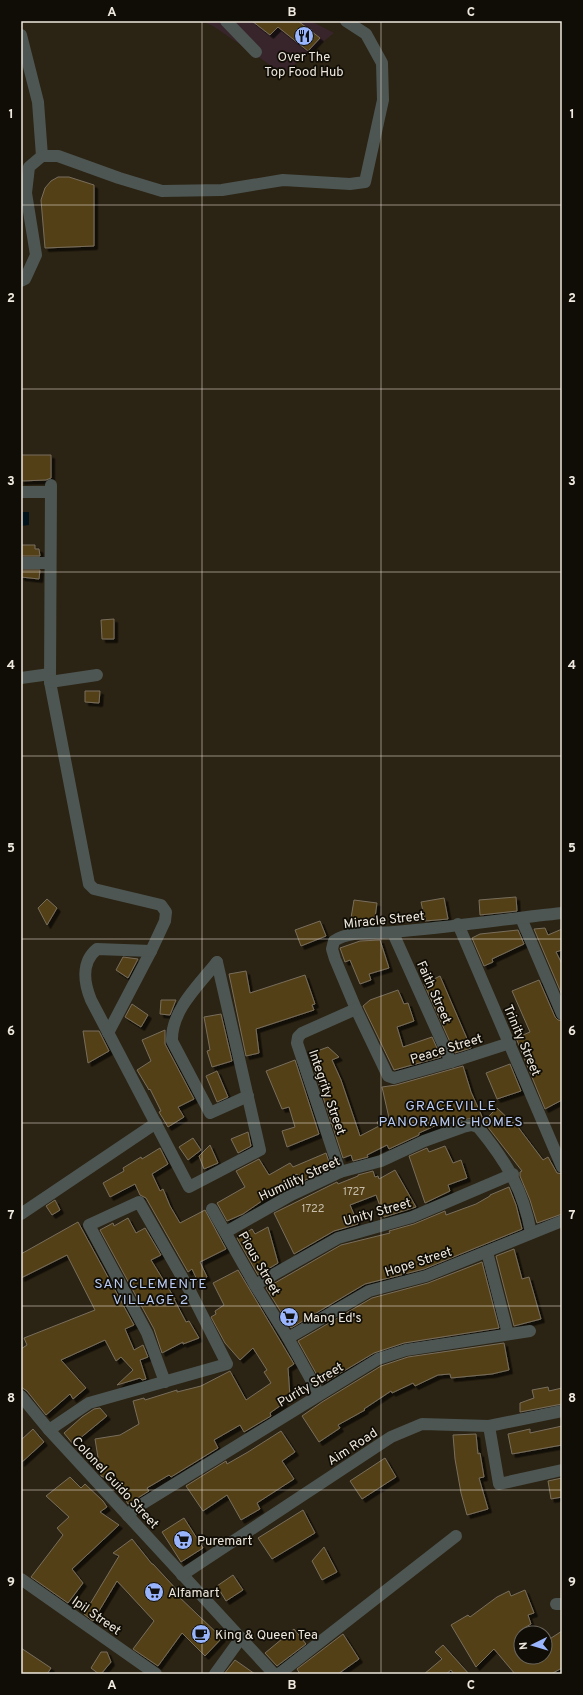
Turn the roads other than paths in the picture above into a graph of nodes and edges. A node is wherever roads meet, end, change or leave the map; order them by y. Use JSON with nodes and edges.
{"nodes":[{"id":1,"x":226,"y":21,"type":"edge"},
{"id":2,"x":346,"y":21,"type":"edge"},
{"id":3,"x":21,"y":35,"type":"edge"},
{"id":4,"x":256,"y":52,"type":"dead end"},
{"id":5,"x":42,"y":156,"type":"junction"},
{"id":6,"x":21,"y":281,"type":"edge"},
{"id":7,"x":21,"y":492,"type":"edge"},
{"id":8,"x":21,"y":563,"type":"edge"},
{"id":9,"x":50,"y":563,"type":"junction"},
{"id":10,"x":97,"y":675,"type":"dead end"},
{"id":11,"x":21,"y":678,"type":"edge"},
{"id":12,"x":50,"y":678,"type":"junction"},
{"id":13,"x":562,"y":913,"type":"edge"},
{"id":14,"x":521,"y":918,"type":"junction"},
{"id":15,"x":458,"y":924,"type":"junction"},
{"id":16,"x":393,"y":933,"type":"junction"},
{"id":17,"x":151,"y":951,"type":"junction"},
{"id":18,"x":356,"y":1010,"type":"junction"},
{"id":19,"x":562,"y":1014,"type":"edge"},
{"id":20,"x":108,"y":1033,"type":"junction"},
{"id":21,"x":510,"y":1043,"type":"junction"},
{"id":22,"x":451,"y":1062,"type":"junction"},
{"id":23,"x":390,"y":1077,"type":"joint"},
{"id":24,"x":248,"y":1096,"type":"junction"},
{"id":25,"x":156,"y":1123,"type":"junction"},
{"id":26,"x":559,"y":1152,"type":"edge"},
{"id":27,"x":562,"y":1167,"type":"edge"},
{"id":28,"x":340,"y":1172,"type":"junction"},
{"id":29,"x":512,"y":1174,"type":"junction"},
{"id":30,"x":212,"y":1209,"type":"dead end"},
{"id":31,"x":21,"y":1214,"type":"edge"},
{"id":32,"x":562,"y":1221,"type":"edge"},
{"id":33,"x":226,"y":1232,"type":"junction"},
{"id":34,"x":531,"y":1232,"type":"junction"},
{"id":35,"x":487,"y":1252,"type":"junction"},
{"id":36,"x":255,"y":1285,"type":"junction"},
{"id":37,"x":530,"y":1331,"type":"dead end"},
{"id":38,"x":508,"y":1334,"type":"junction"},
{"id":39,"x":288,"y":1338,"type":"junction"},
{"id":40,"x":165,"y":1382,"type":"junction"},
{"id":41,"x":319,"y":1394,"type":"junction"},
{"id":42,"x":21,"y":1396,"type":"edge"},
{"id":43,"x":562,"y":1411,"type":"edge"},
{"id":44,"x":489,"y":1426,"type":"junction"},
{"id":45,"x":49,"y":1430,"type":"junction"},
{"id":46,"x":562,"y":1470,"type":"edge"},
{"id":47,"x":128,"y":1516,"type":"junction"},
{"id":48,"x":456,"y":1536,"type":"dead end"},
{"id":49,"x":182,"y":1575,"type":"junction"},
{"id":50,"x":21,"y":1579,"type":"edge"},
{"id":51,"x":241,"y":1638,"type":"junction"},
{"id":52,"x":156,"y":1674,"type":"edge"},
{"id":53,"x":215,"y":1674,"type":"edge"},
{"id":54,"x":274,"y":1674,"type":"edge"},
{"id":55,"x":279,"y":1674,"type":"edge"}],
"edges":[{"from":1,"to":4,"type":"street"},
{"from":2,"to":5,"type":"street"},
{"from":3,"to":5,"type":"street"},
{"from":5,"to":6,"type":"street"},
{"from":7,"to":9,"type":"street"},
{"from":8,"to":9,"type":"street"},
{"from":9,"to":12,"type":"street"},
{"from":10,"to":12,"type":"street"},
{"from":11,"to":12,"type":"street"},
{"from":12,"to":17,"type":"street"},
{"from":13,"to":14,"type":"street","name":"Miracle Street"},
{"from":14,"to":15,"type":"street","name":"Miracle Street"},
{"from":14,"to":19,"type":"street"},
{"from":15,"to":16,"type":"street","name":"Miracle Street"},
{"from":15,"to":21,"type":"street","name":"Trinity Street"},
{"from":16,"to":18,"type":"street","name":"Miracle Street"},
{"from":16,"to":22,"type":"street","name":"Faith Street"},
{"from":17,"to":20,"type":"street"},
{"from":17,"to":20,"type":"street"},
{"from":18,"to":23,"type":"street","name":"Miracle Street"},
{"from":18,"to":28,"type":"street","name":"Integrity Street"},
{"from":20,"to":25,"type":"street"},
{"from":21,"to":22,"type":"street","name":"Peace Street"},
{"from":21,"to":26,"type":"street","name":"Trinity Street"},
{"from":22,"to":23,"type":"street","name":"Peace Street"},
{"from":24,"to":24,"type":"street"},
{"from":24,"to":25,"type":"street"},
{"from":25,"to":31,"type":"street"},
{"from":26,"to":27,"type":"street","name":"Trinity Street"},
{"from":28,"to":29,"type":"street","name":"Humility Street"},
{"from":28,"to":33,"type":"street","name":"Humility Street"},
{"from":29,"to":34,"type":"street","name":"Humility Street"},
{"from":29,"to":36,"type":"street","name":"Unity Street"},
{"from":30,"to":33,"type":"street","name":"Pious Street"},
{"from":32,"to":34,"type":"street","name":"Hope Street"},
{"from":33,"to":36,"type":"street","name":"Pious Street"},
{"from":34,"to":35,"type":"street","name":"Hope Street"},
{"from":35,"to":38,"type":"street"},
{"from":35,"to":39,"type":"street","name":"Hope Street"},
{"from":36,"to":39,"type":"street","name":"Pious Street"},
{"from":37,"to":38,"type":"street","name":"Purity Street"},
{"from":38,"to":41,"type":"street","name":"Purity Street"},
{"from":39,"to":41,"type":"street","name":"Pious Street"},
{"from":40,"to":40,"type":"street"},
{"from":40,"to":45,"type":"street"},
{"from":41,"to":47,"type":"street","name":"Purity Street"},
{"from":42,"to":45,"type":"street","name":"Colonel Guido Street"},
{"from":43,"to":44,"type":"street","name":"Aim Road"},
{"from":44,"to":46,"type":"street"},
{"from":44,"to":49,"type":"street","name":"Aim Road"},
{"from":45,"to":47,"type":"street","name":"Colonel Guido Street"},
{"from":47,"to":49,"type":"street","name":"Colonel Guido Street"},
{"from":48,"to":55,"type":"street"},
{"from":49,"to":51,"type":"street","name":"Colonel Guido Street"},
{"from":50,"to":52,"type":"street","name":"Ipil Street"},
{"from":51,"to":53,"type":"street"},
{"from":51,"to":54,"type":"street","name":"Colonel Guido Street"}]}
